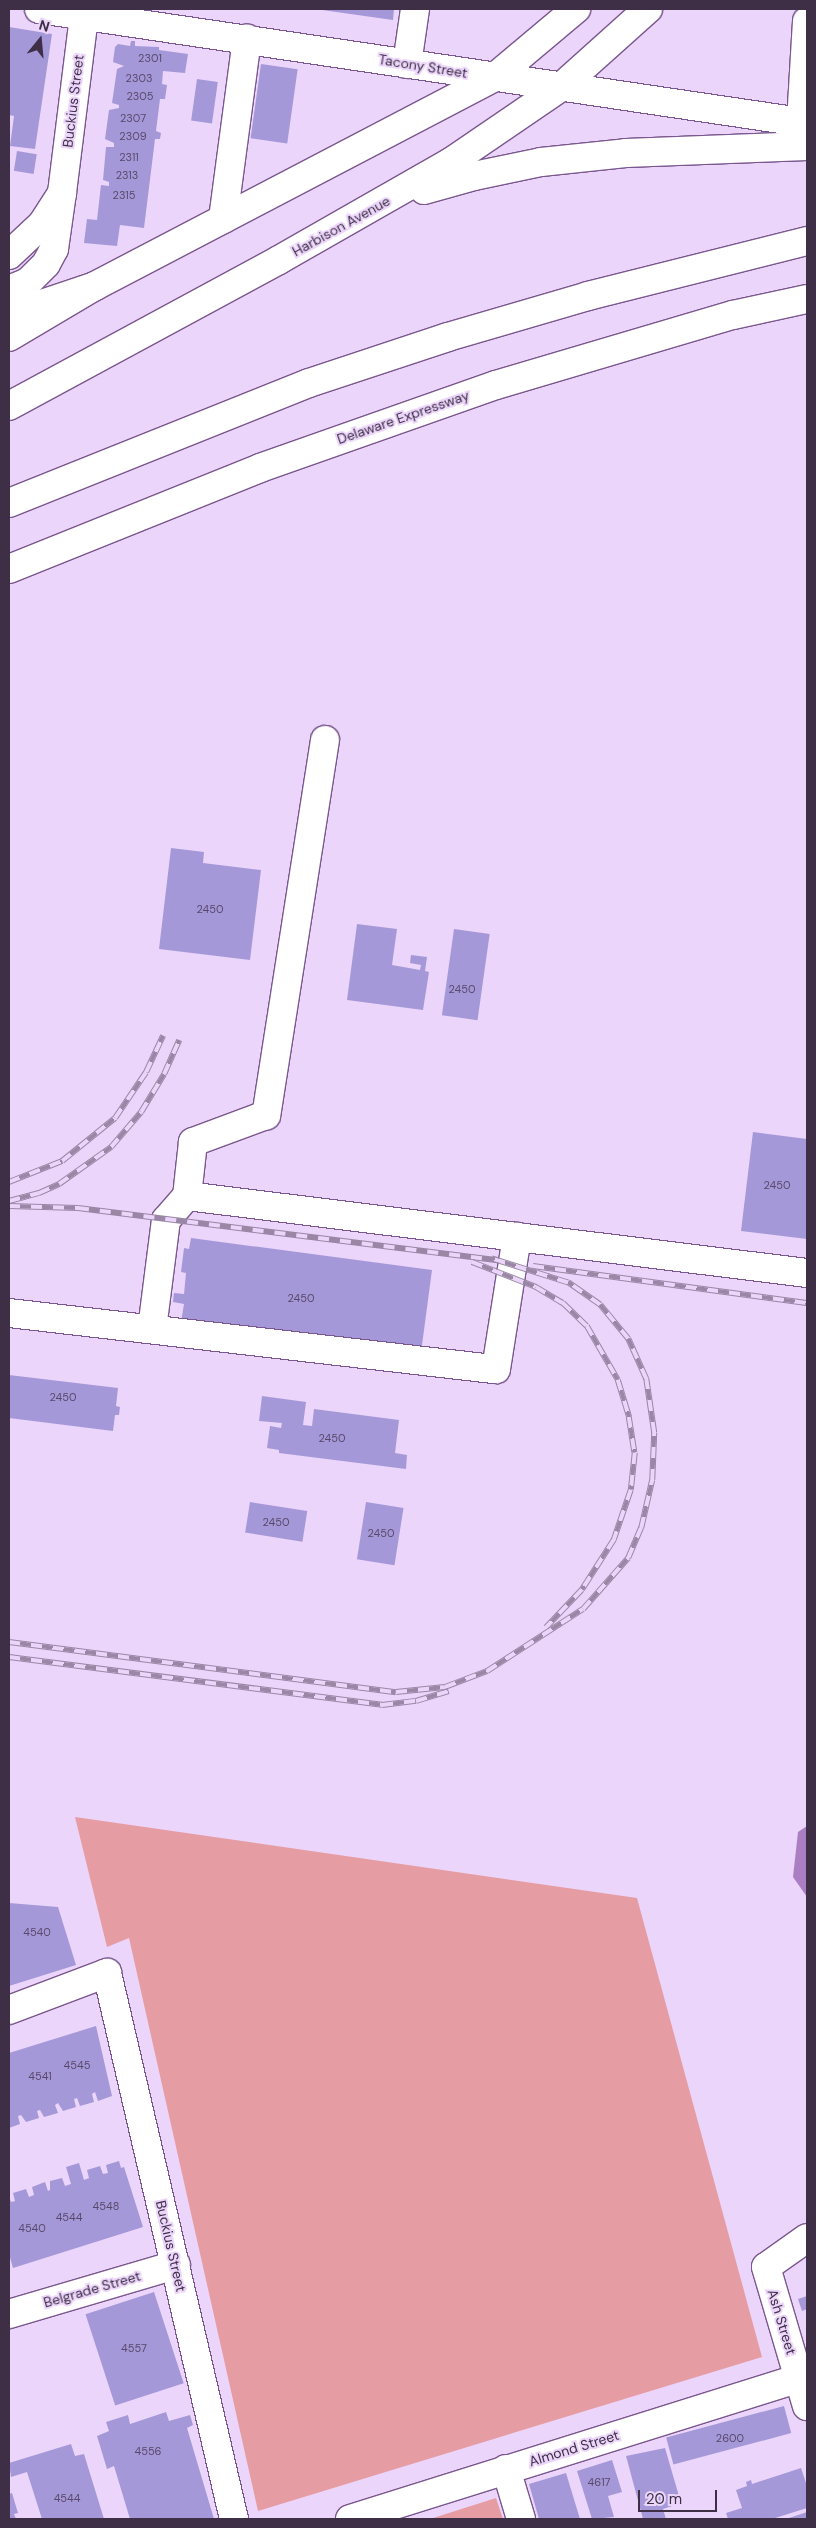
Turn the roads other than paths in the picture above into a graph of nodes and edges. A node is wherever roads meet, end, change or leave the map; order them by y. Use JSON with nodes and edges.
{"nodes":[{"id":1,"x":40,"y":9,"type":"edge"},
{"id":2,"x":415,"y":9,"type":"edge"},
{"id":3,"x":576,"y":9,"type":"edge"},
{"id":4,"x":648,"y":9,"type":"edge"},
{"id":5,"x":85,"y":12,"type":"edge"},
{"id":6,"x":807,"y":21,"type":"edge"},
{"id":7,"x":247,"y":39,"type":"junction"},
{"id":8,"x":407,"y":64,"type":"junction"},
{"id":9,"x":495,"y":77,"type":"junction"},
{"id":10,"x":561,"y":87,"type":"junction"},
{"id":11,"x":805,"y":130,"type":"edge"},
{"id":12,"x":62,"y":193,"type":"junction"},
{"id":13,"x":387,"y":201,"type":"junction"},
{"id":14,"x":222,"y":219,"type":"junction"},
{"id":15,"x":807,"y":241,"type":"edge"},
{"id":16,"x":9,"y":255,"type":"edge"},
{"id":17,"x":95,"y":286,"type":"junction"},
{"id":18,"x":9,"y":290,"type":"edge"},
{"id":19,"x":807,"y":298,"type":"edge"},
{"id":20,"x":9,"y":315,"type":"edge"},
{"id":21,"x":9,"y":337,"type":"edge"},
{"id":22,"x":9,"y":406,"type":"edge"},
{"id":23,"x":9,"y":503,"type":"edge"},
{"id":24,"x":9,"y":569,"type":"edge"},
{"id":25,"x":324,"y":740,"type":"dead end"},
{"id":26,"x":187,"y":1196,"type":"junction"},
{"id":27,"x":517,"y":1237,"type":"junction"},
{"id":28,"x":807,"y":1274,"type":"edge"},
{"id":29,"x":9,"y":1313,"type":"edge"},
{"id":30,"x":152,"y":1330,"type":"junction"},
{"id":31,"x":9,"y":2010,"type":"edge"},
{"id":32,"x":807,"y":2238,"type":"edge"},
{"id":33,"x":176,"y":2265,"type":"junction"},
{"id":34,"x":9,"y":2314,"type":"edge"},
{"id":35,"x":799,"y":2378,"type":"junction"},
{"id":36,"x":807,"y":2406,"type":"edge"},
{"id":37,"x":506,"y":2469,"type":"junction"},
{"id":38,"x":234,"y":2519,"type":"edge"},
{"id":39,"x":350,"y":2519,"type":"edge"},
{"id":40,"x":521,"y":2519,"type":"edge"}],
"edges":[{"from":1,"to":5,"type":"main road","name":"Tacony Street"},
{"from":2,"to":8,"type":"main road"},
{"from":3,"to":9,"type":"main road"},
{"from":4,"to":10,"type":"main road","name":"Harbison Avenue"},
{"from":5,"to":7,"type":"main road","name":"Tacony Street"},
{"from":5,"to":12,"type":"main road","name":"Buckius Street"},
{"from":6,"to":11,"type":"main road"},
{"from":7,"to":8,"type":"main road","name":"Tacony Street"},
{"from":7,"to":14,"type":"main road"},
{"from":8,"to":9,"type":"main road","name":"Tacony Street"},
{"from":9,"to":10,"type":"main road","name":"Tacony Street"},
{"from":9,"to":14,"type":"main road"},
{"from":10,"to":11,"type":"main road","name":"Tacony Street"},
{"from":10,"to":13,"type":"main road","name":"Harbison Avenue"},
{"from":11,"to":13,"type":"main road"},
{"from":12,"to":16,"type":"main road"},
{"from":12,"to":18,"type":"main road","name":"Buckius Street"},
{"from":13,"to":22,"type":"main road","name":"Harbison Avenue"},
{"from":14,"to":17,"type":"main road"},
{"from":15,"to":23,"type":"main road"},
{"from":17,"to":20,"type":"main road"},
{"from":17,"to":21,"type":"main road"},
{"from":19,"to":24,"type":"main road","name":"Delaware Expressway"},
{"from":25,"to":26,"type":"main road"},
{"from":26,"to":27,"type":"main road"},
{"from":26,"to":30,"type":"main road"},
{"from":27,"to":28,"type":"main road"},
{"from":27,"to":30,"type":"main road"},
{"from":29,"to":30,"type":"main road"},
{"from":31,"to":33,"type":"main road","name":"Buckius Street"},
{"from":32,"to":35,"type":"main road","name":"Ash Street"},
{"from":33,"to":34,"type":"main road","name":"Belgrade Street"},
{"from":33,"to":38,"type":"main road","name":"Buckius Street"},
{"from":35,"to":36,"type":"main road","name":"Ash Street"},
{"from":35,"to":37,"type":"main road","name":"Almond Street"},
{"from":37,"to":39,"type":"main road","name":"Almond Street"},
{"from":37,"to":40,"type":"main road"}]}
